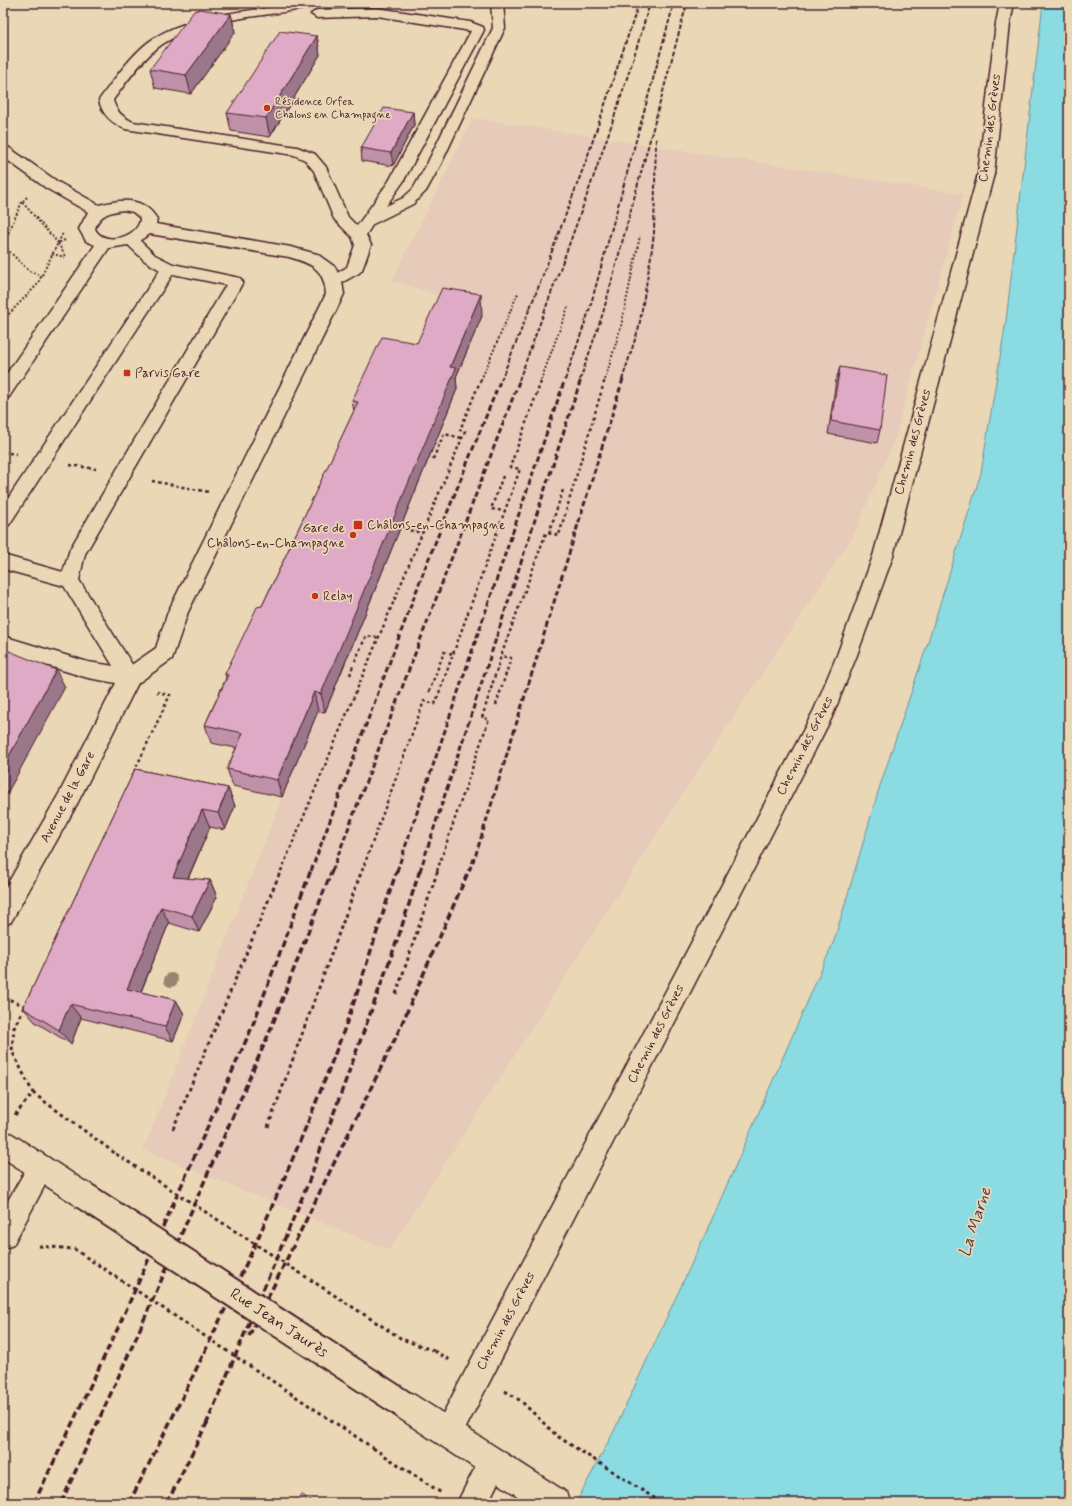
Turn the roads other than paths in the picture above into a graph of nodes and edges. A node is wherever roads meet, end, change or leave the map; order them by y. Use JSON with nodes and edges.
{"nodes":[{"id":1,"x":497,"y":3,"type":"edge"},
{"id":2,"x":1007,"y":3,"type":"edge"},
{"id":3,"x":314,"y":9,"type":"edge"},
{"id":4,"x":3,"y":150,"type":"edge"},
{"id":5,"x":98,"y":211,"type":"junction"},
{"id":6,"x":370,"y":221,"type":"junction"},
{"id":7,"x":147,"y":228,"type":"junction"},
{"id":8,"x":358,"y":235,"type":"junction"},
{"id":9,"x":131,"y":240,"type":"junction"},
{"id":10,"x":105,"y":242,"type":"junction"},
{"id":11,"x":169,"y":268,"type":"junction"},
{"id":12,"x":334,"y":282,"type":"junction"},
{"id":13,"x":3,"y":393,"type":"edge"},
{"id":14,"x":3,"y":520,"type":"edge"},
{"id":15,"x":3,"y":562,"type":"edge"},
{"id":16,"x":70,"y":582,"type":"junction"},
{"id":17,"x":3,"y":644,"type":"edge"},
{"id":18,"x":130,"y":677,"type":"junction"},
{"id":19,"x":3,"y":914,"type":"edge"},
{"id":20,"x":3,"y":1143,"type":"edge"},
{"id":21,"x":41,"y":1168,"type":"junction"},
{"id":22,"x":3,"y":1235,"type":"edge"},
{"id":23,"x":448,"y":1433,"type":"junction"},
{"id":24,"x":493,"y":1462,"type":"junction"},
{"id":25,"x":545,"y":1497,"type":"edge"},
{"id":26,"x":461,"y":1501,"type":"edge"}],
"edges":[{"from":1,"to":6,"type":"lane"},
{"from":2,"to":23,"type":"street","name":"Chemin des Grèves"},
{"from":3,"to":6,"type":"lane"},
{"from":3,"to":8,"type":"lane"},
{"from":4,"to":5,"type":"street"},
{"from":5,"to":7,"type":"street"},
{"from":5,"to":10,"type":"street"},
{"from":6,"to":8,"type":"lane"},
{"from":7,"to":9,"type":"street"},
{"from":7,"to":12,"type":"street"},
{"from":8,"to":12,"type":"lane"},
{"from":9,"to":10,"type":"street"},
{"from":9,"to":11,"type":"lane"},
{"from":10,"to":13,"type":"street"},
{"from":11,"to":14,"type":"lane"},
{"from":11,"to":16,"type":"lane"},
{"from":12,"to":18,"type":"street"},
{"from":15,"to":16,"type":"lane"},
{"from":16,"to":18,"type":"lane"},
{"from":17,"to":18,"type":"street"},
{"from":18,"to":19,"type":"street","name":"Avenue de la Gare"},
{"from":20,"to":21,"type":"street","name":"Rue Jean Jaurès"},
{"from":21,"to":22,"type":"street"},
{"from":21,"to":23,"type":"street","name":"Rue Jean Jaurès","bridge":true},
{"from":23,"to":24,"type":"street","name":"Rue Jean Jaurès"},
{"from":24,"to":25,"type":"street","name":"Rue Jean Jaurès"},
{"from":24,"to":26,"type":"street"}]}
